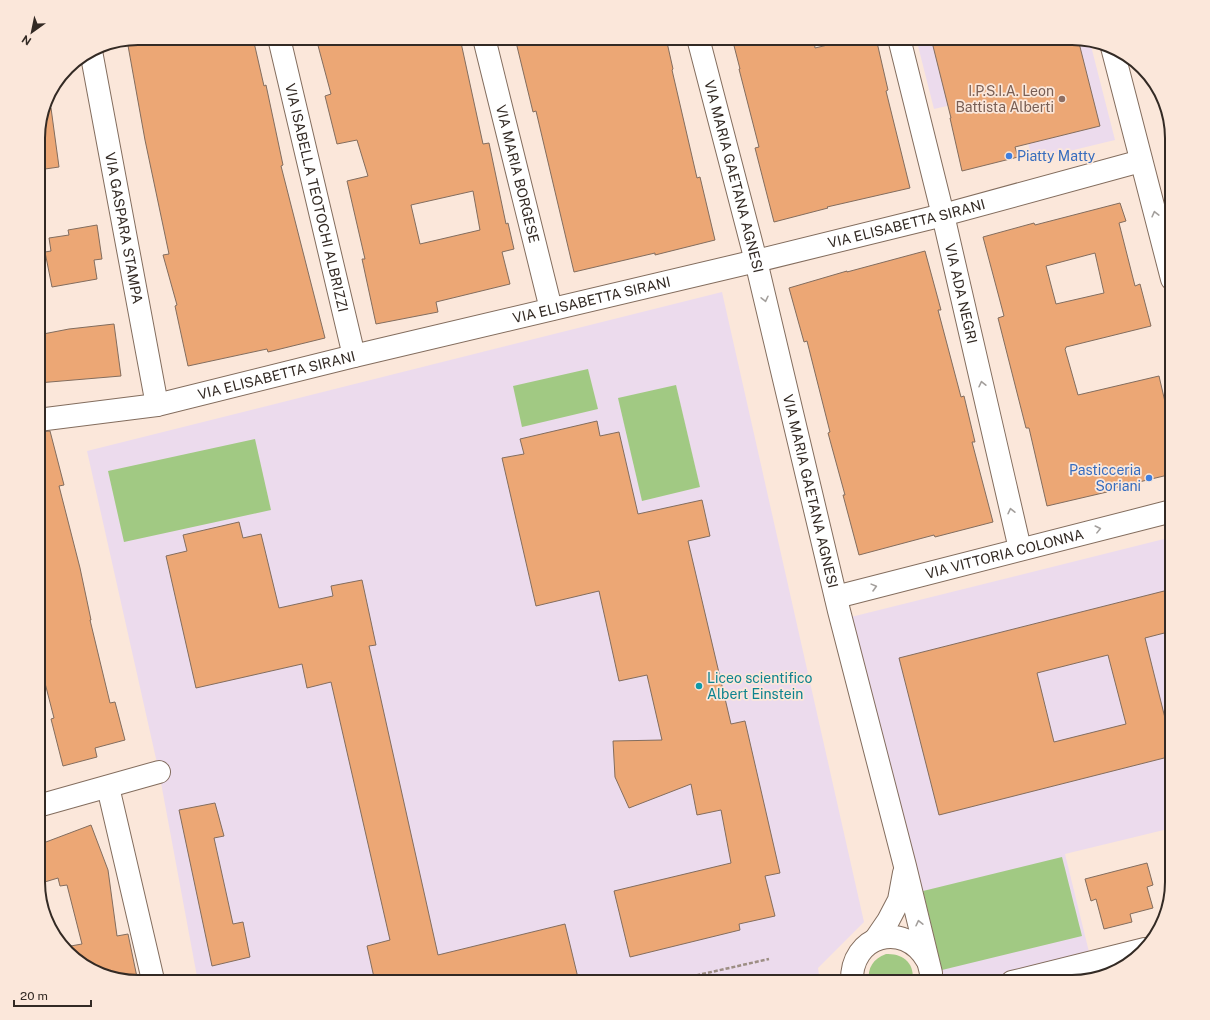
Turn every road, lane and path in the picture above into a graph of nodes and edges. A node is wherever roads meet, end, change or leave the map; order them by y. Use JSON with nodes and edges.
{"nodes":[{"id":1,"x":281,"y":45,"type":"edge"},
{"id":2,"x":486,"y":45,"type":"edge"},
{"id":3,"x":700,"y":45,"type":"edge"},
{"id":4,"x":901,"y":45,"type":"edge"},
{"id":5,"x":1114,"y":55,"type":"edge"},
{"id":6,"x":92,"y":58,"type":"edge"},
{"id":7,"x":1141,"y":161,"type":"junction"},
{"id":8,"x":943,"y":215,"type":"junction"},
{"id":9,"x":1165,"y":252,"type":"edge"},
{"id":10,"x":756,"y":261,"type":"junction"},
{"id":11,"x":551,"y":309,"type":"junction"},
{"id":12,"x":354,"y":356,"type":"junction"},
{"id":13,"x":157,"y":406,"type":"junction"},
{"id":14,"x":45,"y":419,"type":"edge"},
{"id":15,"x":1165,"y":513,"type":"edge"},
{"id":16,"x":1020,"y":549,"type":"junction"},
{"id":17,"x":836,"y":597,"type":"junction"},
{"id":18,"x":159,"y":772,"type":"dead end"},
{"id":19,"x":108,"y":786,"type":"junction"},
{"id":20,"x":45,"y":804,"type":"edge"},
{"id":21,"x":905,"y":866,"type":"junction"},
{"id":22,"x":875,"y":940,"type":"junction"},
{"id":23,"x":1133,"y":952,"type":"edge"},
{"id":24,"x":769,"y":959,"type":"dead end"},
{"id":25,"x":929,"y":972,"type":"edge"},
{"id":26,"x":151,"y":975,"type":"edge"},
{"id":27,"x":698,"y":975,"type":"edge"},
{"id":28,"x":852,"y":975,"type":"edge"},
{"id":29,"x":1040,"y":975,"type":"edge"}],
"edges":[{"from":1,"to":12,"type":"street","name":"VIA ISABELLA TEOTOCHI ALBRIZZI"},
{"from":2,"to":11,"type":"street","name":"VIA MARIA BORGESE"},
{"from":3,"to":10,"type":"street","name":"VIA MARIA GAETANA AGNESI"},
{"from":4,"to":8,"type":"street","name":"VIA ADA NEGRI"},
{"from":5,"to":7,"type":"street"},
{"from":6,"to":13,"type":"street","name":"VIA GASPARA STAMPA"},
{"from":7,"to":8,"type":"street","name":"VIA ELISABETTA SIRANI"},
{"from":9,"to":7,"type":"street","one_way":true},
{"from":8,"to":10,"type":"street","name":"VIA ELISABETTA SIRANI"},
{"from":16,"to":8,"type":"street","name":"VIA ADA NEGRI","one_way":true},
{"from":10,"to":11,"type":"street","name":"VIA ELISABETTA SIRANI"},
{"from":10,"to":17,"type":"street","name":"VIA MARIA GAETANA AGNESI","one_way":true},
{"from":11,"to":12,"type":"street","name":"VIA ELISABETTA SIRANI"},
{"from":12,"to":13,"type":"street","name":"VIA ELISABETTA SIRANI"},
{"from":13,"to":14,"type":"street","name":"VIA ELISABETTA SIRANI"},
{"from":16,"to":15,"type":"street","name":"VIA VITTORIA COLONNA","one_way":true},
{"from":17,"to":16,"type":"street","name":"VIA VITTORIA COLONNA","one_way":true},
{"from":17,"to":21,"type":"street","name":"VIA MARIA GAETANA AGNESI"},
{"from":18,"to":19,"type":"street"},
{"from":19,"to":20,"type":"street"},
{"from":19,"to":26,"type":"street"},
{"from":21,"to":22,"type":"street","name":"VIA MARIA GAETANA AGNESI"},
{"from":25,"to":21,"type":"street","one_way":true},
{"from":22,"to":25,"type":"street"},
{"from":22,"to":28,"type":"street","name":"VIA MARIA GAETANA AGNESI"},
{"from":23,"to":29,"type":"street"},
{"from":24,"to":27,"type":"path"}]}
